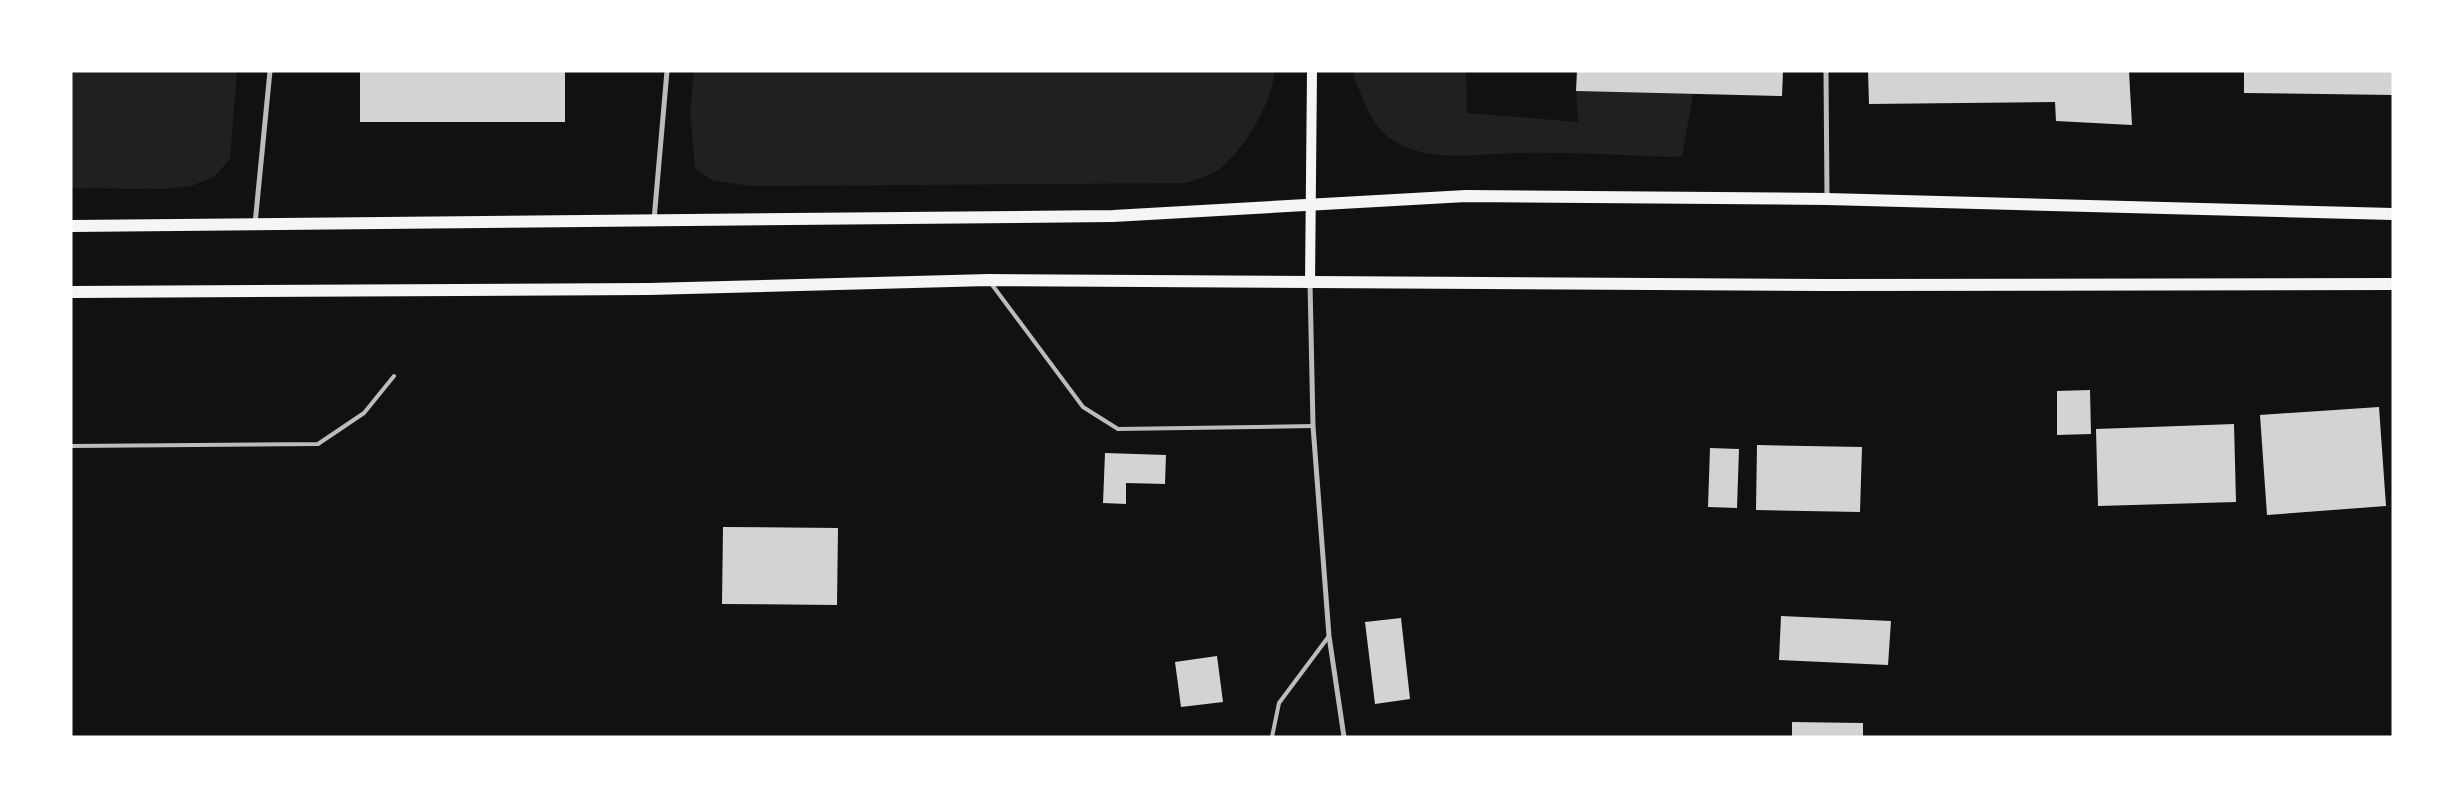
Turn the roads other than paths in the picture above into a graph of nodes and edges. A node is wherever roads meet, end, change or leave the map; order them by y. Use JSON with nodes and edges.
{"nodes":[{"id":1,"x":270,"y":71,"type":"edge"},
{"id":2,"x":667,"y":71,"type":"edge"},
{"id":3,"x":1312,"y":71,"type":"edge"},
{"id":4,"x":1826,"y":71,"type":"edge"},
{"id":5,"x":1827,"y":199,"type":"junction"},
{"id":6,"x":1311,"y":203,"type":"junction"},
{"id":7,"x":2393,"y":214,"type":"edge"},
{"id":8,"x":654,"y":220,"type":"junction"},
{"id":9,"x":255,"y":225,"type":"junction"},
{"id":10,"x":71,"y":226,"type":"edge"},
{"id":11,"x":989,"y":280,"type":"junction"},
{"id":12,"x":1310,"y":283,"type":"junction"},
{"id":13,"x":2393,"y":284,"type":"edge"},
{"id":14,"x":71,"y":292,"type":"edge"},
{"id":15,"x":394,"y":376,"type":"dead end"},
{"id":16,"x":1314,"y":426,"type":"junction"},
{"id":17,"x":71,"y":446,"type":"edge"},
{"id":18,"x":1329,"y":636,"type":"junction"},
{"id":19,"x":1272,"y":737,"type":"edge"},
{"id":20,"x":1344,"y":737,"type":"edge"}],
"edges":[{"from":1,"to":9,"type":"street"},
{"from":2,"to":8,"type":"street"},
{"from":3,"to":6,"type":"main road"},
{"from":4,"to":5,"type":"street"},
{"from":5,"to":6,"type":"main road"},
{"from":5,"to":7,"type":"main road"},
{"from":6,"to":8,"type":"main road"},
{"from":6,"to":12,"type":"main road"},
{"from":8,"to":9,"type":"main road"},
{"from":9,"to":10,"type":"main road"},
{"from":11,"to":12,"type":"main road"},
{"from":11,"to":14,"type":"main road"},
{"from":11,"to":16,"type":"lane"},
{"from":12,"to":13,"type":"main road"},
{"from":12,"to":16,"type":"street"},
{"from":15,"to":17,"type":"lane"},
{"from":16,"to":18,"type":"street"},
{"from":18,"to":19,"type":"lane"},
{"from":18,"to":20,"type":"street"}]}
